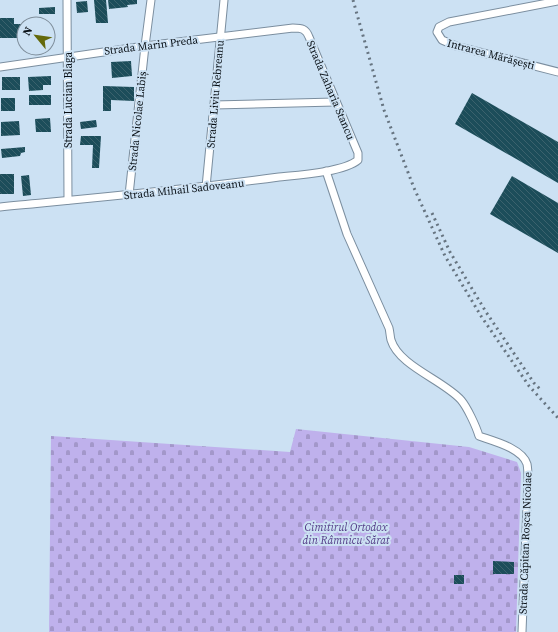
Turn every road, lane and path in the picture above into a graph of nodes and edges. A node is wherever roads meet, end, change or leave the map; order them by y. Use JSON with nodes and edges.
{"nodes":[{"id":1,"x":68,"y":0,"type":"edge"},
{"id":2,"x":151,"y":0,"type":"edge"},
{"id":3,"x":224,"y":0,"type":"edge"},
{"id":4,"x":558,"y":1,"type":"edge"},
{"id":5,"x":303,"y":29,"type":"joint"},
{"id":6,"x":220,"y":37,"type":"junction"},
{"id":7,"x":145,"y":46,"type":"junction"},
{"id":8,"x":68,"y":56,"type":"junction"},
{"id":9,"x":0,"y":67,"type":"edge"},
{"id":10,"x":558,"y":72,"type":"edge"},
{"id":11,"x":335,"y":102,"type":"junction"},
{"id":12,"x":214,"y":106,"type":"junction"},
{"id":13,"x":358,"y":153,"type":"joint"},
{"id":14,"x":326,"y":171,"type":"junction"},
{"id":15,"x":206,"y":187,"type":"junction"},
{"id":16,"x":129,"y":195,"type":"junction"},
{"id":17,"x":68,"y":200,"type":"junction"},
{"id":18,"x":0,"y":208,"type":"edge"},
{"id":19,"x":522,"y":632,"type":"edge"}],
"edges":[{"from":1,"to":8,"type":"street","name":"Strada Lucian Blaga"},
{"from":2,"to":7,"type":"street","name":"Strada Nicolae Labiș"},
{"from":3,"to":6,"type":"street","name":"Strada Liviu Rebreanu"},
{"from":4,"to":10,"type":"street","name":"Intrarea Mărășești"},
{"from":5,"to":6,"type":"street","name":"Strada Marin Preda"},
{"from":5,"to":11,"type":"street","name":"Strada Zaharia Stancu"},
{"from":6,"to":7,"type":"street","name":"Strada Marin Preda"},
{"from":6,"to":12,"type":"street","name":"Strada Liviu Rebreanu"},
{"from":7,"to":8,"type":"street","name":"Strada Marin Preda"},
{"from":7,"to":16,"type":"street","name":"Strada Nicolae Labiș"},
{"from":8,"to":9,"type":"street","name":"Strada Marin Preda"},
{"from":8,"to":17,"type":"street","name":"Strada Lucian Blaga"},
{"from":11,"to":12,"type":"street"},
{"from":11,"to":13,"type":"street","name":"Strada Zaharia Stancu"},
{"from":12,"to":15,"type":"street","name":"Strada Liviu Rebreanu"},
{"from":13,"to":14,"type":"street","name":"Strada Mihail Sadoveanu"},
{"from":14,"to":15,"type":"street","name":"Strada Mihail Sadoveanu"},
{"from":14,"to":19,"type":"street","name":"Strada Căpitan Roșca Nicolae"},
{"from":15,"to":16,"type":"street","name":"Strada Mihail Sadoveanu"},
{"from":16,"to":17,"type":"street","name":"Strada Mihail Sadoveanu"},
{"from":17,"to":18,"type":"street","name":"Strada Mihail Sadoveanu"}]}
